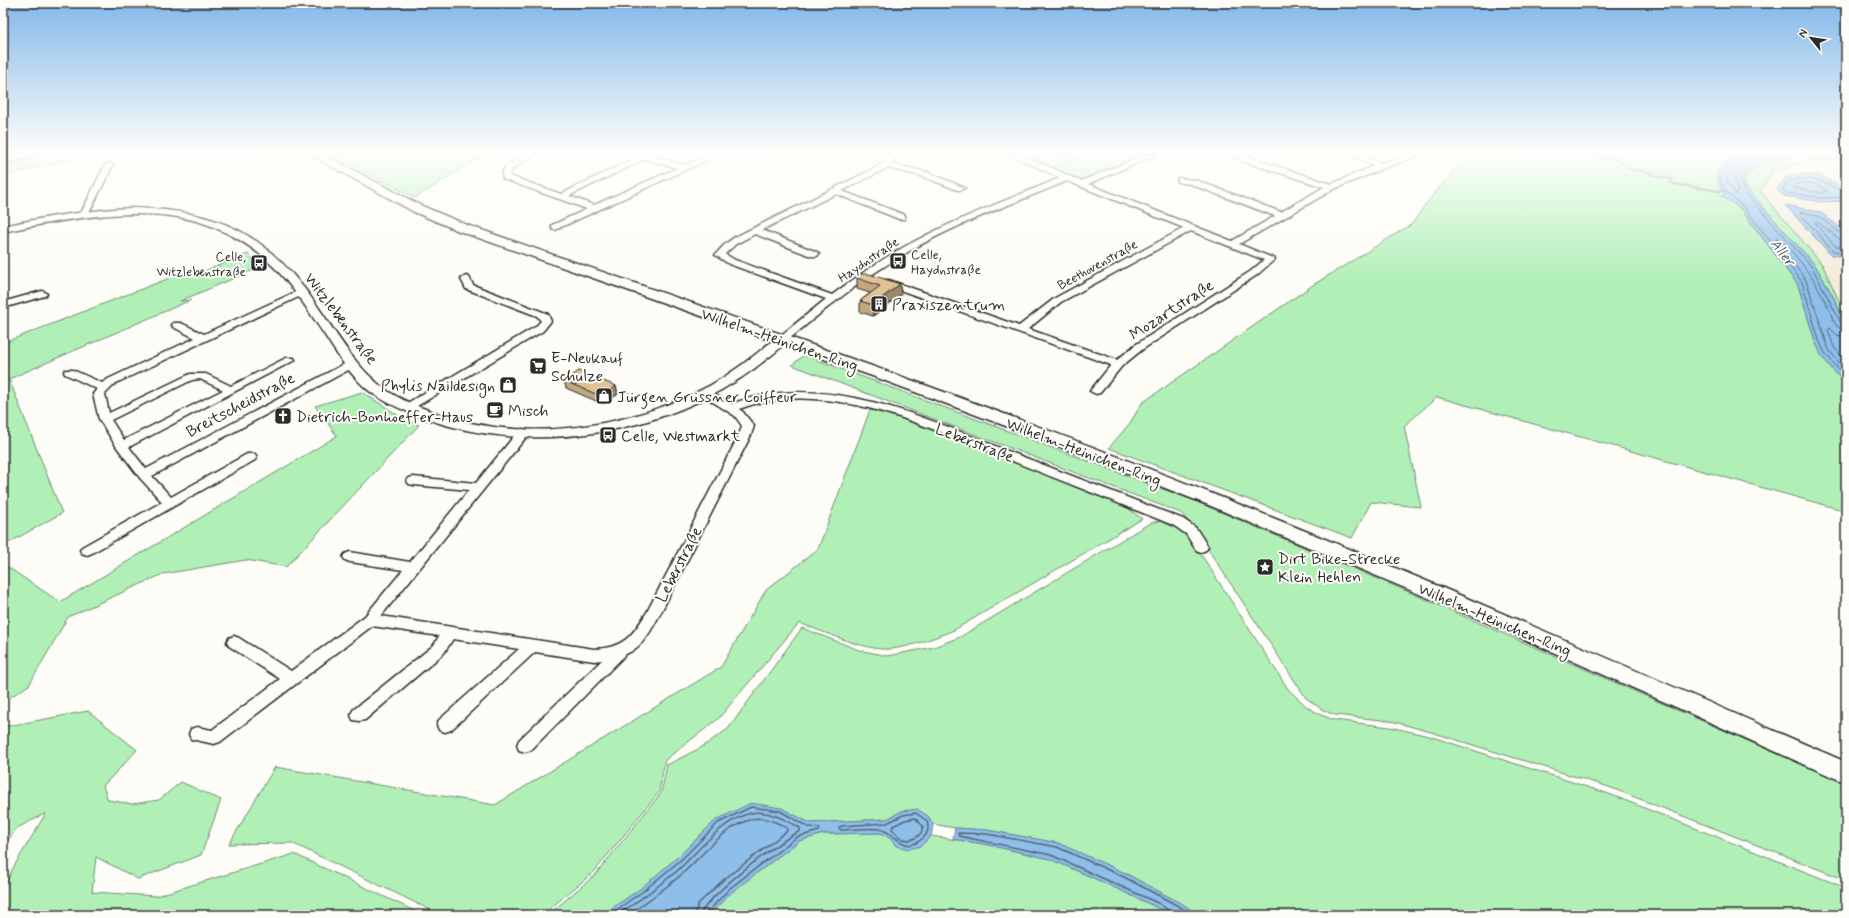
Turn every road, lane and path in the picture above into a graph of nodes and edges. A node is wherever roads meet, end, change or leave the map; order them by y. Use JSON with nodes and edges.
{"nodes":[{"id":1,"x":93,"y":197,"type":"edge"},
{"id":2,"x":397,"y":197,"type":"edge"},
{"id":3,"x":561,"y":197,"type":"edge"},
{"id":4,"x":617,"y":197,"type":"edge"},
{"id":5,"x":823,"y":197,"type":"edge"},
{"id":6,"x":849,"y":197,"type":"edge"},
{"id":7,"x":1022,"y":197,"type":"edge"},
{"id":8,"x":1113,"y":197,"type":"edge"},
{"id":9,"x":1232,"y":197,"type":"edge"},
{"id":10,"x":1313,"y":197,"type":"edge"},
{"id":11,"x":593,"y":208,"type":"junction"},
{"id":12,"x":84,"y":215,"type":"junction"},
{"id":13,"x":1281,"y":215,"type":"junction"},
{"id":14,"x":902,"y":217,"type":"dead end"},
{"id":15,"x":555,"y":227,"type":"dead end"},
{"id":16,"x":1190,"y":228,"type":"junction"},
{"id":17,"x":3,"y":229,"type":"edge"},
{"id":18,"x":756,"y":231,"type":"junction"},
{"id":19,"x":1232,"y":244,"type":"junction"},
{"id":20,"x":814,"y":254,"type":"dead end"},
{"id":21,"x":867,"y":275,"type":"junction"},
{"id":22,"x":466,"y":279,"type":"dead end"},
{"id":23,"x":302,"y":292,"type":"junction"},
{"id":24,"x":42,"y":294,"type":"dead end"},
{"id":25,"x":834,"y":299,"type":"junction"},
{"id":26,"x":3,"y":304,"type":"edge"},
{"id":27,"x":177,"y":325,"type":"dead end"},
{"id":28,"x":1021,"y":329,"type":"junction"},
{"id":29,"x":203,"y":338,"type":"junction"},
{"id":30,"x":783,"y":339,"type":"junction"},
{"id":31,"x":290,"y":360,"type":"dead end"},
{"id":32,"x":352,"y":364,"type":"junction"},
{"id":33,"x":1118,"y":364,"type":"junction"},
{"id":34,"x":69,"y":372,"type":"dead end"},
{"id":35,"x":103,"y":388,"type":"junction"},
{"id":36,"x":231,"y":390,"type":"junction"},
{"id":37,"x":1096,"y":391,"type":"dead end"},
{"id":38,"x":706,"y":393,"type":"junction"},
{"id":39,"x":408,"y":407,"type":"junction"},
{"id":40,"x":731,"y":408,"type":"junction"},
{"id":41,"x":106,"y":418,"type":"junction"},
{"id":42,"x":523,"y":433,"type":"junction"},
{"id":43,"x":122,"y":446,"type":"junction"},
{"id":44,"x":251,"y":457,"type":"dead end"},
{"id":45,"x":144,"y":475,"type":"junction"},
{"id":46,"x":413,"y":481,"type":"dead end"},
{"id":47,"x":479,"y":487,"type":"junction"},
{"id":48,"x":170,"y":503,"type":"junction"},
{"id":49,"x":1201,"y":547,"type":"dead end"},
{"id":50,"x":87,"y":550,"type":"dead end"},
{"id":51,"x":350,"y":558,"type":"dead end"},
{"id":52,"x":414,"y":567,"type":"junction"},
{"id":53,"x":370,"y":620,"type":"junction"},
{"id":54,"x":450,"y":632,"type":"junction"},
{"id":55,"x":234,"y":642,"type":"dead end"},
{"id":56,"x":533,"y":645,"type":"junction"},
{"id":57,"x":620,"y":652,"type":"junction"},
{"id":58,"x":292,"y":679,"type":"junction"},
{"id":59,"x":359,"y":716,"type":"dead end"},
{"id":60,"x":445,"y":725,"type":"dead end"},
{"id":61,"x":197,"y":734,"type":"dead end"},
{"id":62,"x":525,"y":745,"type":"dead end"},
{"id":63,"x":1846,"y":773,"type":"edge"}],
"edges":[{"from":1,"to":12,"type":"street"},
{"from":2,"to":30,"type":"main road","name":"Wilhelm-Heinichen-Ring"},
{"from":3,"to":11,"type":"street"},
{"from":4,"to":11,"type":"street"},
{"from":5,"to":18,"type":"street"},
{"from":6,"to":14,"type":"street"},
{"from":7,"to":21,"type":"street","name":"Haydnstraße"},
{"from":8,"to":16,"type":"street"},
{"from":9,"to":13,"type":"street"},
{"from":10,"to":13,"type":"street"},
{"from":11,"to":15,"type":"street"},
{"from":12,"to":17,"type":"street","name":"Witzlebenstraße"},
{"from":12,"to":23,"type":"street","name":"Witzlebenstraße"},
{"from":13,"to":19,"type":"street"},
{"from":16,"to":19,"type":"street"},
{"from":16,"to":28,"type":"street","name":"Beethovenstraße"},
{"from":18,"to":20,"type":"street"},
{"from":18,"to":25,"type":"street"},
{"from":19,"to":33,"type":"street","name":"Mozartstraße"},
{"from":21,"to":25,"type":"street","name":"Haydnstraße"},
{"from":21,"to":28,"type":"street"},
{"from":22,"to":39,"type":"street"},
{"from":23,"to":29,"type":"street"},
{"from":23,"to":32,"type":"street","name":"Witzlebenstraße"},
{"from":24,"to":26,"type":"street"},
{"from":25,"to":30,"type":"street","name":"Haydnstraße"},
{"from":27,"to":29,"type":"street"},
{"from":28,"to":33,"type":"street"},
{"from":29,"to":35,"type":"street"},
{"from":30,"to":38,"type":"street","name":"Witzlebenstraße"},
{"from":30,"to":63,"type":"main road","name":"Wilhelm-Heinichen-Ring"},
{"from":31,"to":36,"type":"street","name":"Breitscheidstraße"},
{"from":32,"to":39,"type":"street","name":"Witzlebenstraße"},
{"from":32,"to":45,"type":"street","name":"Breitscheidstraße"},
{"from":33,"to":37,"type":"street","name":"Mozartstraße"},
{"from":34,"to":35,"type":"street"},
{"from":35,"to":41,"type":"street"},
{"from":36,"to":41,"type":"street","name":"Breitscheidstraße"},
{"from":36,"to":43,"type":"street","name":"Breitscheidstraße"},
{"from":38,"to":40,"type":"street","name":"Leberstraße"},
{"from":38,"to":42,"type":"street","name":"Witzlebenstraße"},
{"from":39,"to":42,"type":"street","name":"Witzlebenstraße"},
{"from":40,"to":49,"type":"street","name":"Leberstraße"},
{"from":40,"to":57,"type":"street","name":"Leberstraße"},
{"from":41,"to":43,"type":"street"},
{"from":42,"to":47,"type":"street"},
{"from":43,"to":45,"type":"street"},
{"from":44,"to":48,"type":"street"},
{"from":45,"to":48,"type":"street"},
{"from":46,"to":47,"type":"street"},
{"from":47,"to":52,"type":"street"},
{"from":48,"to":50,"type":"street"},
{"from":51,"to":52,"type":"street"},
{"from":52,"to":53,"type":"street"},
{"from":53,"to":54,"type":"street","name":"Leberstraße"},
{"from":53,"to":58,"type":"street"},
{"from":54,"to":56,"type":"street","name":"Leberstraße"},
{"from":54,"to":59,"type":"street"},
{"from":55,"to":58,"type":"street"},
{"from":56,"to":57,"type":"street","name":"Leberstraße"},
{"from":56,"to":60,"type":"street"},
{"from":57,"to":62,"type":"street","name":"Leberstraße"},
{"from":58,"to":61,"type":"street"}]}
